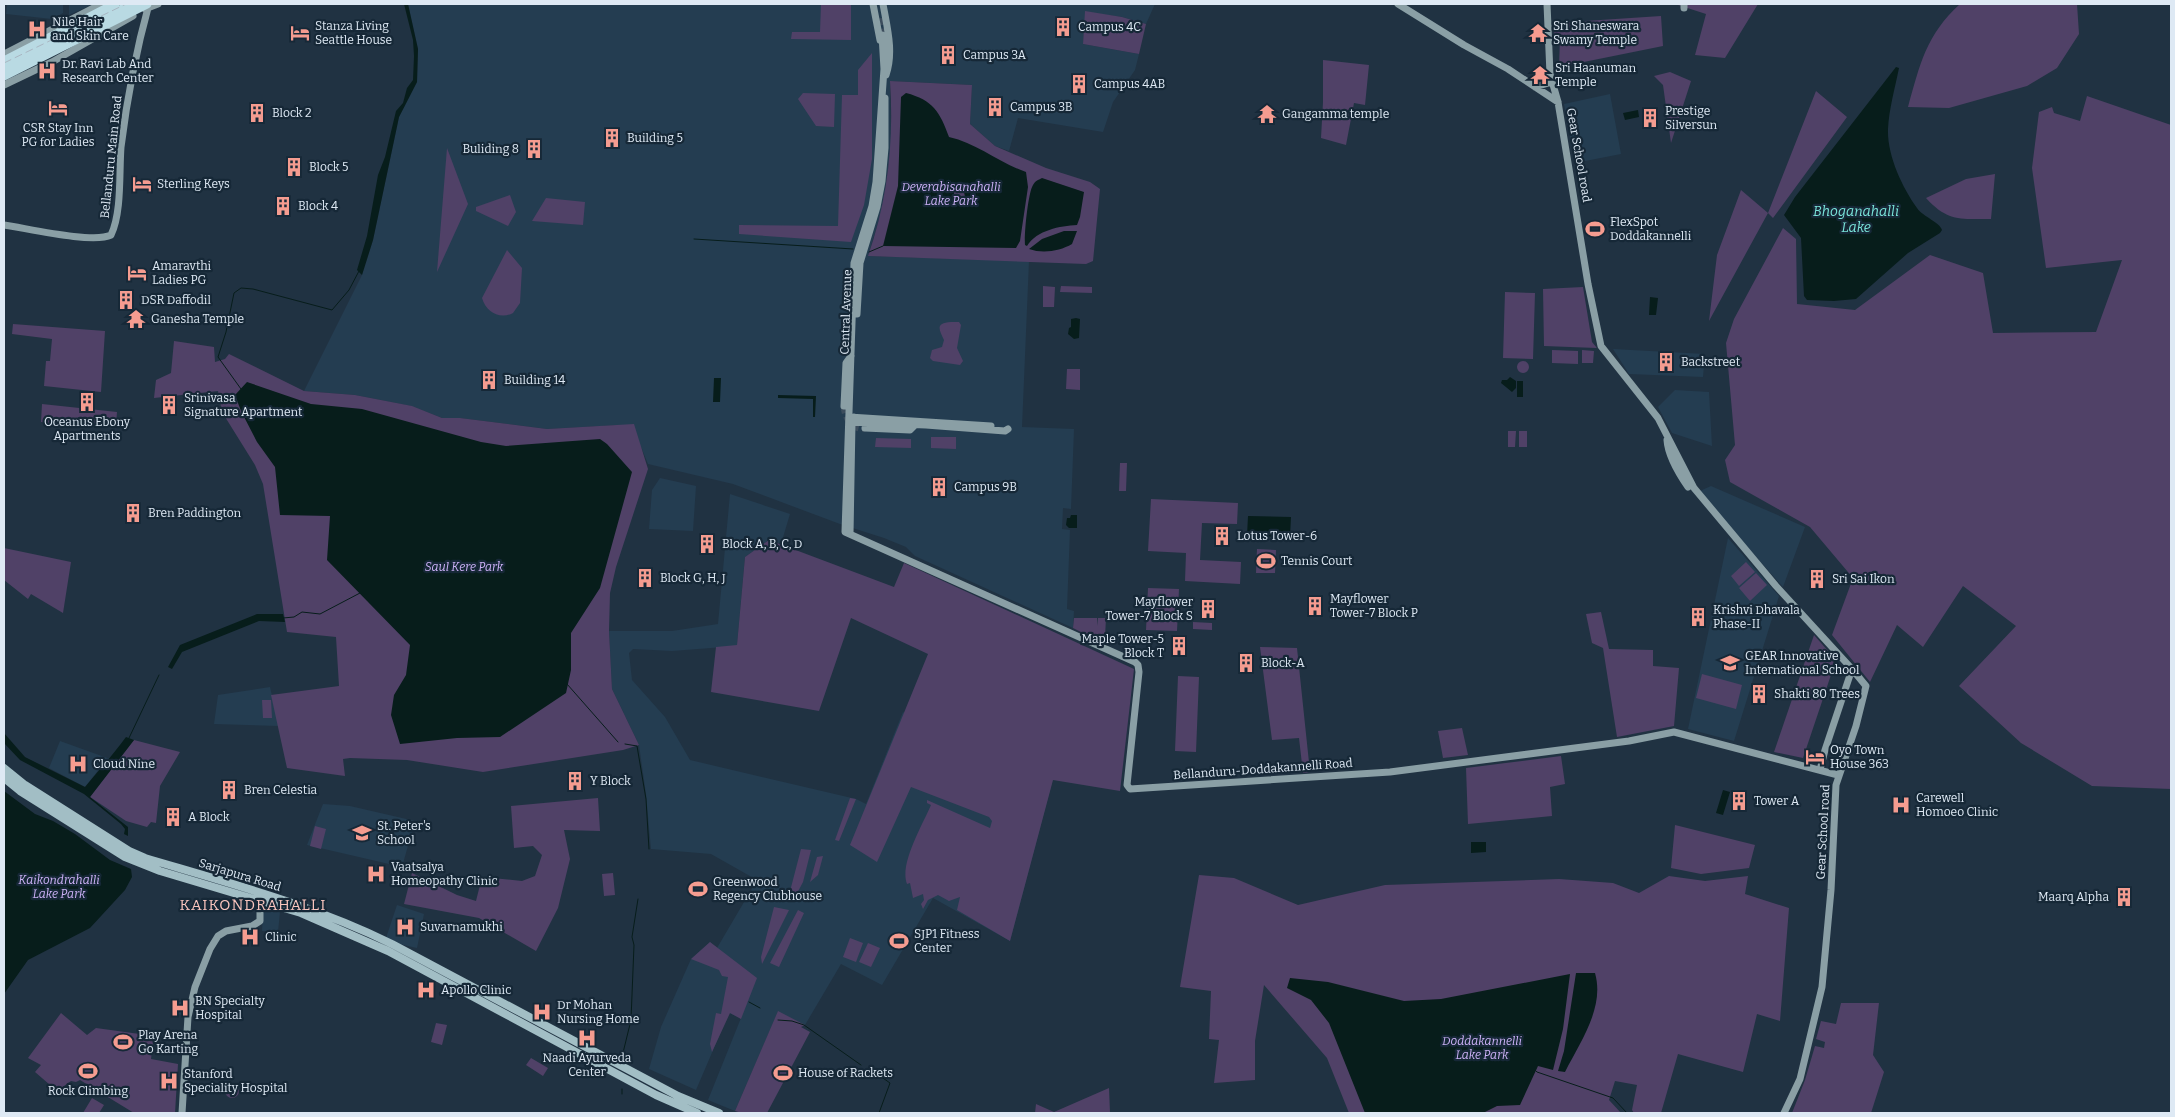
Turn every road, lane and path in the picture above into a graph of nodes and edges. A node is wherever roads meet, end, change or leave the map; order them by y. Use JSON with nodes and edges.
{"nodes":[{"id":1,"x":101,"y":4,"type":"edge"},
{"id":2,"x":116,"y":4,"type":"edge"},
{"id":3,"x":132,"y":4,"type":"edge"},
{"id":4,"x":158,"y":4,"type":"edge"},
{"id":5,"x":878,"y":4,"type":"edge"},
{"id":6,"x":1398,"y":4,"type":"edge"},
{"id":7,"x":1547,"y":4,"type":"edge"},
{"id":8,"x":148,"y":5,"type":"edge"},
{"id":9,"x":880,"y":18,"type":"tunnel mouth"},
{"id":10,"x":884,"y":35,"type":"tunnel mouth"},
{"id":11,"x":4,"y":54,"type":"edge"},
{"id":12,"x":4,"y":62,"type":"edge"},
{"id":13,"x":4,"y":69,"type":"edge"},
{"id":14,"x":4,"y":76,"type":"edge"},
{"id":15,"x":883,"y":78,"type":"junction"},
{"id":16,"x":1552,"y":82,"type":"junction"},
{"id":17,"x":4,"y":86,"type":"edge"},
{"id":18,"x":1535,"y":87,"type":"junction"},
{"id":19,"x":1558,"y":102,"type":"junction"},
{"id":20,"x":4,"y":225,"type":"edge"},
{"id":21,"x":851,"y":356,"type":"junction"},
{"id":22,"x":844,"y":406,"type":"tunnel mouth"},
{"id":23,"x":851,"y":419,"type":"junction"},
{"id":24,"x":920,"y":423,"type":"junction"},
{"id":25,"x":864,"y":428,"type":"tunnel mouth"},
{"id":26,"x":847,"y":533,"type":"joint"},
{"id":27,"x":1852,"y":669,"type":"junction"},
{"id":28,"x":4,"y":768,"type":"edge"},
{"id":29,"x":1820,"y":770,"type":"junction"},
{"id":30,"x":1838,"y":775,"type":"junction"},
{"id":31,"x":4,"y":778,"type":"edge"},
{"id":32,"x":260,"y":899,"type":"junction"},
{"id":33,"x":453,"y":983,"type":"junction"},
{"id":34,"x":182,"y":1113,"type":"edge"},
{"id":35,"x":698,"y":1113,"type":"edge"},
{"id":36,"x":716,"y":1113,"type":"edge"},
{"id":37,"x":1784,"y":1113,"type":"edge"}],
"edges":[{"from":1,"to":11,"type":"street"},
{"from":2,"to":12,"type":"highway"},
{"from":3,"to":13,"type":"highway"},
{"from":4,"to":8,"type":"street"},
{"from":5,"to":9,"type":"street"},
{"from":5,"to":15,"type":"street"},
{"from":6,"to":18,"type":"street"},
{"from":7,"to":16,"type":"street","name":"Gear School road"},
{"from":8,"to":14,"type":"highway"},
{"from":8,"to":17,"type":"street"},
{"from":8,"to":20,"type":"street","name":"Bellanduru Main Road"},
{"from":10,"to":15,"type":"street","name":"Central Avenue"},
{"from":15,"to":21,"type":"street","name":"Central Avenue"},
{"from":15,"to":23,"type":"street","name":"Central Avenue"},
{"from":16,"to":18,"type":"street"},
{"from":16,"to":19,"type":"street","name":"Gear School road"},
{"from":18,"to":19,"type":"street"},
{"from":19,"to":27,"type":"street","name":"Gear School road"},
{"from":21,"to":22,"type":"street"},
{"from":21,"to":23,"type":"street","name":"Central Avenue"},
{"from":23,"to":24,"type":"street"},
{"from":23,"to":26,"type":"street","name":"Central Avenue"},
{"from":24,"to":24,"type":"street"},
{"from":24,"to":25,"type":"street"},
{"from":26,"to":29,"type":"street","name":"Bellanduru-Doddakannelli Road"},
{"from":27,"to":29,"type":"street"},
{"from":27,"to":30,"type":"street","name":"Gear School road"},
{"from":28,"to":33,"type":"main road","name":"Sarjapura Road"},
{"from":29,"to":30,"type":"street","name":"Bellanduru-Doddakannelli Road"},
{"from":30,"to":37,"type":"street","name":"Gear School road"},
{"from":31,"to":32,"type":"main road","name":"Sarjapura Road"},
{"from":32,"to":33,"type":"main road","name":"Sarjapura Road"},
{"from":32,"to":34,"type":"street"},
{"from":33,"to":35,"type":"main road","name":"Sarjapura Road"},
{"from":33,"to":36,"type":"main road","name":"Sarjapura Road"}]}
